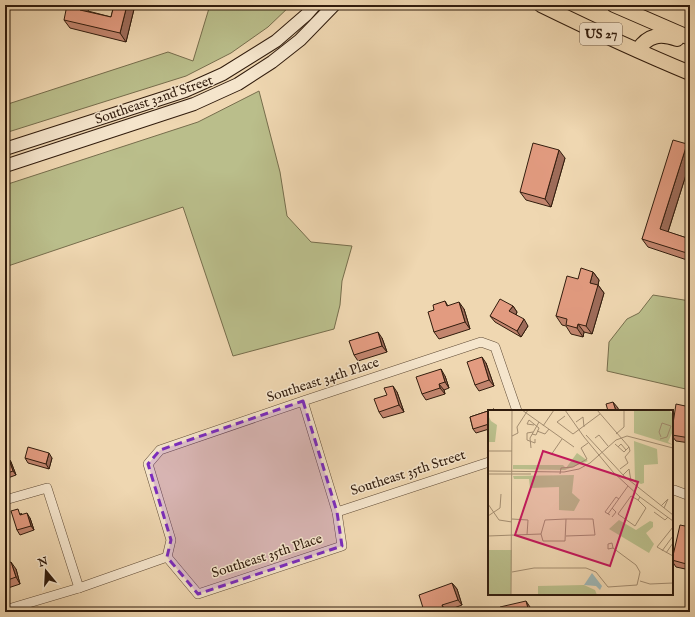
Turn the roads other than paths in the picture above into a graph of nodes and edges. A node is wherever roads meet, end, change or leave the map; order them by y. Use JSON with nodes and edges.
{"nodes":[{"id":1,"x":315,"y":5,"type":"edge"},
{"id":2,"x":334,"y":5,"type":"edge"},
{"id":3,"x":541,"y":5,"type":"edge"},
{"id":4,"x":614,"y":5,"type":"edge"},
{"id":5,"x":690,"y":38,"type":"edge"},
{"id":6,"x":690,"y":44,"type":"edge"},
{"id":7,"x":638,"y":50,"type":"junction"},
{"id":8,"x":690,"y":73,"type":"edge"},
{"id":9,"x":5,"y":149,"type":"edge"},
{"id":10,"x":5,"y":166,"type":"edge"},
{"id":11,"x":303,"y":401,"type":"junction"},
{"id":12,"x":517,"y":410,"type":"edge"},
{"id":13,"x":488,"y":462,"type":"edge"},
{"id":14,"x":673,"y":489,"type":"edge"},
{"id":15,"x":690,"y":496,"type":"edge"},
{"id":16,"x":5,"y":500,"type":"edge"},
{"id":17,"x":337,"y":512,"type":"junction"},
{"id":18,"x":167,"y":556,"type":"junction"},
{"id":19,"x":79,"y":588,"type":"junction"},
{"id":20,"x":5,"y":610,"type":"edge"}],
"edges":[{"from":1,"to":9,"type":"main road","name":"Southeast 32nd Street"},
{"from":2,"to":10,"type":"main road","name":"Southeast 32nd Street"},
{"from":3,"to":7,"type":"highway","number":"US 27"},
{"from":4,"to":5,"type":"highway","number":"US 27"},
{"from":6,"to":7,"type":"highway"},
{"from":7,"to":8,"type":"highway","number":"US 27"},
{"from":11,"to":12,"type":"street","name":"Southeast 34th Place"},
{"from":11,"to":17,"type":"street"},
{"from":11,"to":18,"type":"street","name":"Southeast 34th Place"},
{"from":13,"to":17,"type":"street","name":"Southeast 35th Street"},
{"from":14,"to":15,"type":"street"},
{"from":16,"to":19,"type":"street"},
{"from":17,"to":18,"type":"street","name":"Southeast 35th Place"},
{"from":18,"to":19,"type":"street"},
{"from":19,"to":20,"type":"street"}]}
